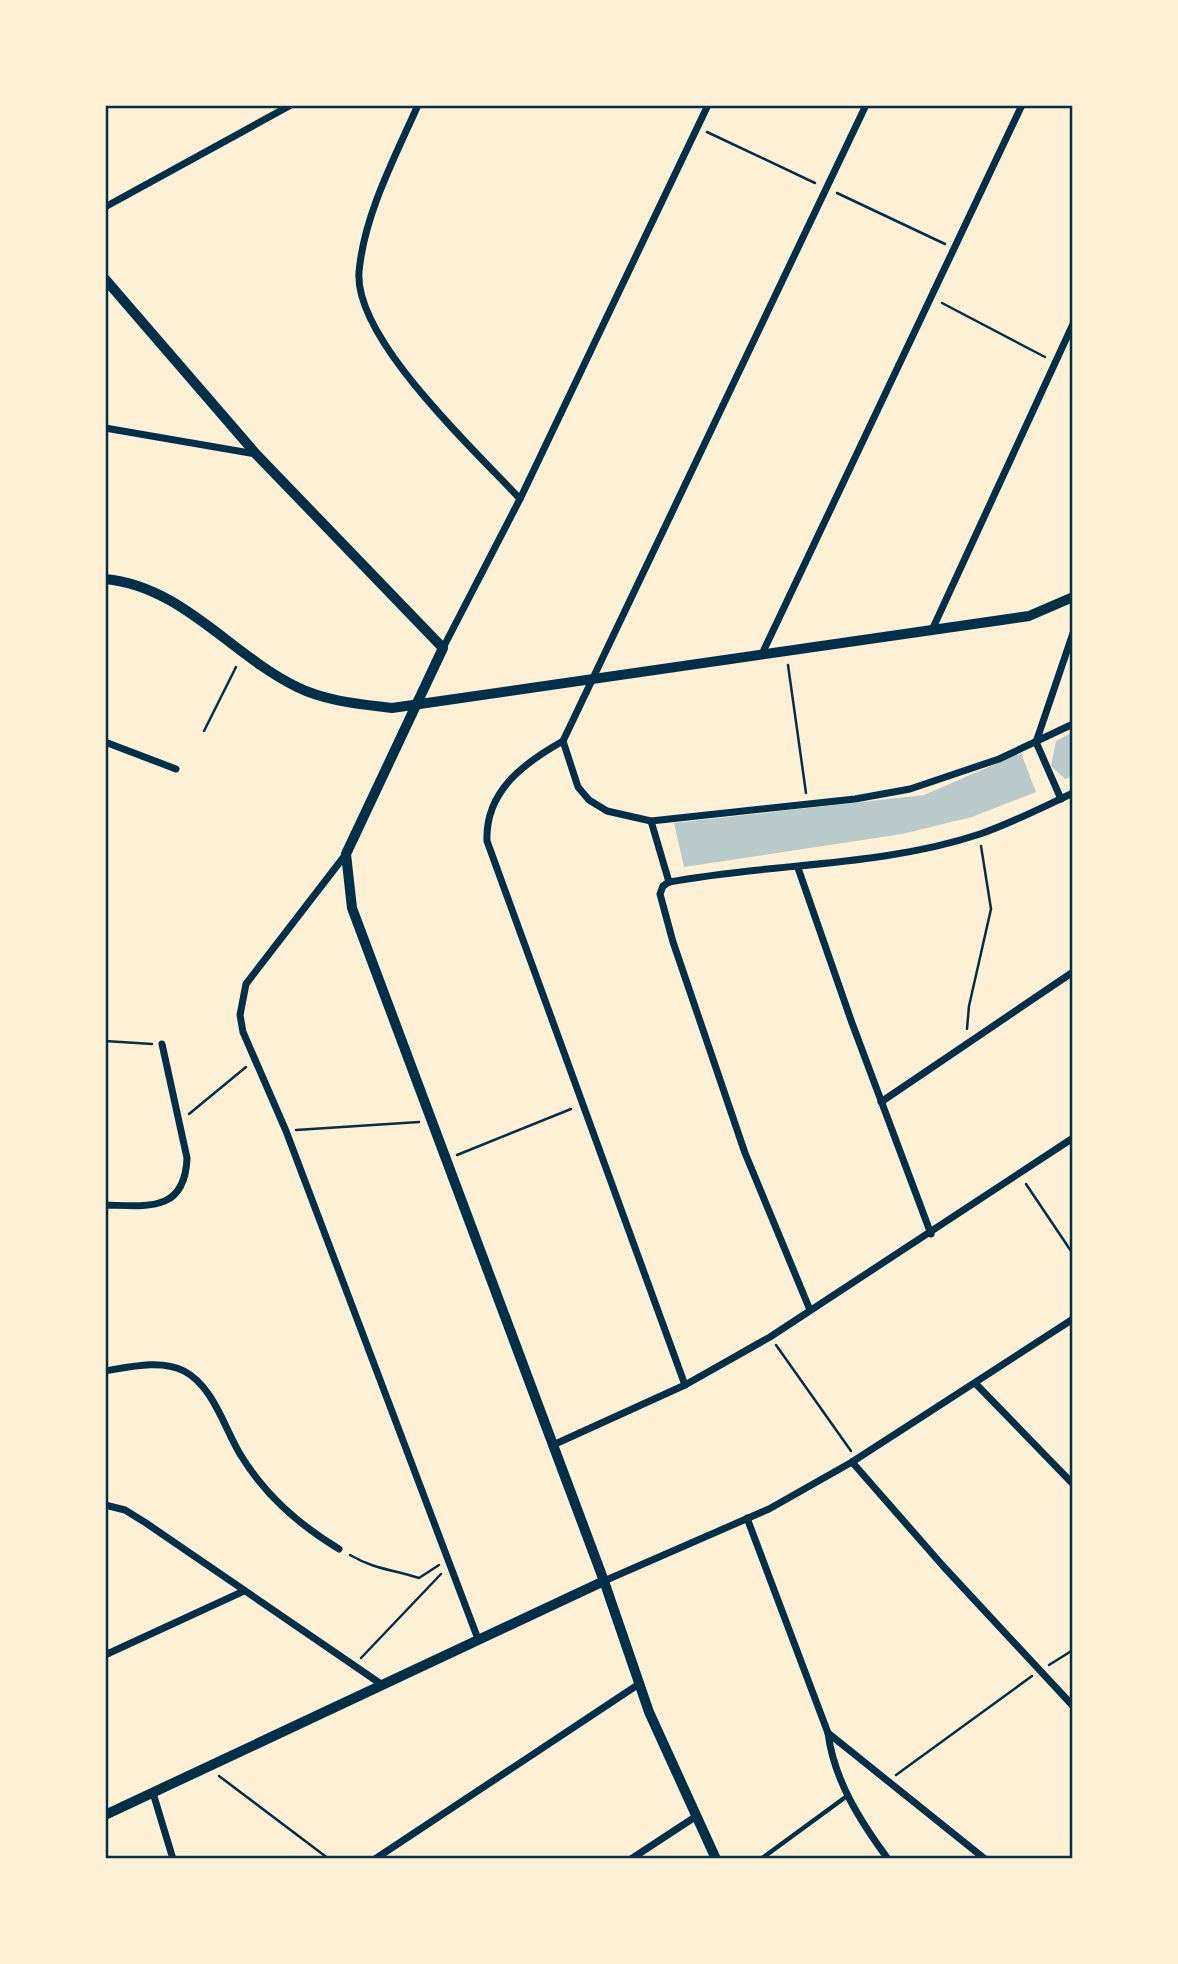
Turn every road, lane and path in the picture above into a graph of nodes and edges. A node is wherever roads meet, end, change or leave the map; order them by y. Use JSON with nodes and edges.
{"nodes":[{"id":1,"x":291,"y":105,"type":"edge"},
{"id":2,"x":418,"y":105,"type":"edge"},
{"id":3,"x":708,"y":105,"type":"edge"},
{"id":4,"x":866,"y":105,"type":"edge"},
{"id":5,"x":1022,"y":105,"type":"edge"},
{"id":6,"x":105,"y":207,"type":"edge"},
{"id":7,"x":105,"y":279,"type":"edge"},
{"id":8,"x":931,"y":297,"type":"junction"},
{"id":9,"x":1073,"y":324,"type":"edge"},
{"id":10,"x":1055,"y":362,"type":"junction"},
{"id":11,"x":105,"y":428,"type":"edge"},
{"id":12,"x":256,"y":454,"type":"junction"},
{"id":13,"x":520,"y":499,"type":"junction"},
{"id":14,"x":105,"y":579,"type":"edge"},
{"id":15,"x":1073,"y":597,"type":"edge"},
{"id":16,"x":932,"y":630,"type":"junction"},
{"id":17,"x":1073,"y":634,"type":"edge"},
{"id":18,"x":443,"y":648,"type":"junction"},
{"id":19,"x":786,"y":651,"type":"junction"},
{"id":20,"x":762,"y":654,"type":"junction"},
{"id":21,"x":236,"y":667,"type":"dead end"},
{"id":22,"x":592,"y":679,"type":"junction"},
{"id":23,"x":414,"y":706,"type":"junction"},
{"id":24,"x":1073,"y":724,"type":"edge"},
{"id":25,"x":204,"y":731,"type":"dead end"},
{"id":26,"x":564,"y":741,"type":"junction"},
{"id":27,"x":105,"y":742,"type":"edge"},
{"id":28,"x":1036,"y":742,"type":"junction"},
{"id":29,"x":176,"y":769,"type":"dead end"},
{"id":30,"x":1073,"y":793,"type":"edge"},
{"id":31,"x":1061,"y":799,"type":"junction"},
{"id":32,"x":807,"y":805,"type":"junction"},
{"id":33,"x":650,"y":821,"type":"junction"},
{"id":34,"x":980,"y":834,"type":"junction"},
{"id":35,"x":346,"y":854,"type":"junction"},
{"id":36,"x":798,"y":868,"type":"junction"},
{"id":37,"x":669,"y":882,"type":"junction"},
{"id":38,"x":1073,"y":972,"type":"edge"},
{"id":39,"x":105,"y":1041,"type":"edge"},
{"id":40,"x":966,"y":1042,"type":"junction"},
{"id":41,"x":162,"y":1044,"type":"joint"},
{"id":42,"x":254,"y":1061,"type":"junction"},
{"id":43,"x":881,"y":1102,"type":"junction"},
{"id":44,"x":581,"y":1105,"type":"junction"},
{"id":45,"x":180,"y":1121,"type":"junction"},
{"id":46,"x":420,"y":1122,"type":"dead end"},
{"id":47,"x":286,"y":1131,"type":"junction"},
{"id":48,"x":1073,"y":1138,"type":"edge"},
{"id":49,"x":446,"y":1160,"type":"junction"},
{"id":50,"x":1020,"y":1174,"type":"junction"},
{"id":51,"x":105,"y":1205,"type":"edge"},
{"id":52,"x":931,"y":1234,"type":"junction"},
{"id":53,"x":1073,"y":1254,"type":"edge"},
{"id":54,"x":810,"y":1310,"type":"junction"},
{"id":55,"x":1073,"y":1319,"type":"edge"},
{"id":56,"x":770,"y":1337,"type":"junction"},
{"id":57,"x":105,"y":1371,"type":"edge"},
{"id":58,"x":976,"y":1384,"type":"junction"},
{"id":59,"x":685,"y":1385,"type":"junction"},
{"id":60,"x":554,"y":1446,"type":"junction"},
{"id":61,"x":855,"y":1461,"type":"junction"},
{"id":62,"x":1073,"y":1484,"type":"edge"},
{"id":63,"x":105,"y":1505,"type":"edge"},
{"id":64,"x":747,"y":1518,"type":"junction"},
{"id":65,"x":339,"y":1549,"type":"joint"},
{"id":66,"x":449,"y":1562,"type":"junction"},
{"id":67,"x":604,"y":1581,"type":"junction"},
{"id":68,"x":244,"y":1591,"type":"junction"},
{"id":69,"x":478,"y":1639,"type":"junction"},
{"id":70,"x":1073,"y":1650,"type":"edge"},
{"id":71,"x":105,"y":1655,"type":"edge"},
{"id":72,"x":354,"y":1666,"type":"junction"},
{"id":73,"x":1040,"y":1671,"type":"junction"},
{"id":74,"x":380,"y":1684,"type":"junction"},
{"id":75,"x":639,"y":1684,"type":"junction"},
{"id":76,"x":1073,"y":1706,"type":"edge"},
{"id":77,"x":828,"y":1733,"type":"junction"},
{"id":78,"x":205,"y":1765,"type":"junction"},
{"id":79,"x":887,"y":1781,"type":"junction"},
{"id":80,"x":153,"y":1793,"type":"junction"},
{"id":81,"x":847,"y":1796,"type":"junction"},
{"id":82,"x":105,"y":1815,"type":"edge"},
{"id":83,"x":695,"y":1817,"type":"junction"},
{"id":84,"x":173,"y":1859,"type":"edge"},
{"id":85,"x":329,"y":1859,"type":"edge"},
{"id":86,"x":376,"y":1859,"type":"edge"},
{"id":87,"x":631,"y":1859,"type":"edge"},
{"id":88,"x":716,"y":1859,"type":"edge"},
{"id":89,"x":761,"y":1859,"type":"edge"},
{"id":90,"x":888,"y":1859,"type":"edge"},
{"id":91,"x":985,"y":1859,"type":"edge"}],
"edges":[{"from":1,"to":6,"type":"street"},
{"from":2,"to":13,"type":"street"},
{"from":3,"to":13,"type":"street"},
{"from":4,"to":22,"type":"street"},
{"from":5,"to":8,"type":"street"},
{"from":7,"to":12,"type":"street"},
{"from":8,"to":10,"type":"path"},
{"from":8,"to":20,"type":"street"},
{"from":9,"to":10,"type":"street"},
{"from":10,"to":16,"type":"street"},
{"from":11,"to":12,"type":"street"},
{"from":12,"to":18,"type":"street"},
{"from":13,"to":18,"type":"street"},
{"from":14,"to":23,"type":"street"},
{"from":15,"to":16,"type":"street"},
{"from":16,"to":19,"type":"street"},
{"from":17,"to":28,"type":"street"},
{"from":18,"to":23,"type":"street"},
{"from":19,"to":20,"type":"street"},
{"from":19,"to":32,"type":"path"},
{"from":20,"to":22,"type":"street"},
{"from":21,"to":25,"type":"path"},
{"from":22,"to":23,"type":"street"},
{"from":22,"to":26,"type":"street"},
{"from":23,"to":35,"type":"street"},
{"from":24,"to":28,"type":"street"},
{"from":26,"to":33,"type":"street"},
{"from":26,"to":44,"type":"street"},
{"from":27,"to":29,"type":"street"},
{"from":28,"to":31,"type":"street"},
{"from":28,"to":32,"type":"street"},
{"from":30,"to":31,"type":"street"},
{"from":31,"to":34,"type":"street"},
{"from":32,"to":33,"type":"street"},
{"from":33,"to":37,"type":"street"},
{"from":34,"to":36,"type":"street"},
{"from":34,"to":40,"type":"path"},
{"from":35,"to":42,"type":"street"},
{"from":35,"to":49,"type":"street"},
{"from":36,"to":37,"type":"street"},
{"from":36,"to":43,"type":"street"},
{"from":37,"to":54,"type":"street"},
{"from":38,"to":40,"type":"street"},
{"from":39,"to":41,"type":"path"},
{"from":40,"to":43,"type":"street"},
{"from":41,"to":45,"type":"street"},
{"from":42,"to":45,"type":"path"},
{"from":42,"to":47,"type":"street"},
{"from":43,"to":52,"type":"street"},
{"from":44,"to":49,"type":"path"},
{"from":44,"to":59,"type":"street"},
{"from":45,"to":51,"type":"street"},
{"from":46,"to":47,"type":"path"},
{"from":47,"to":66,"type":"street"},
{"from":48,"to":50,"type":"street"},
{"from":49,"to":60,"type":"street"},
{"from":50,"to":52,"type":"street"},
{"from":50,"to":53,"type":"path"},
{"from":52,"to":54,"type":"street"},
{"from":54,"to":56,"type":"street"},
{"from":55,"to":58,"type":"street"},
{"from":56,"to":59,"type":"street"},
{"from":56,"to":61,"type":"path"},
{"from":57,"to":65,"type":"street"},
{"from":58,"to":61,"type":"street"},
{"from":58,"to":62,"type":"street"},
{"from":59,"to":60,"type":"street"},
{"from":60,"to":67,"type":"street"},
{"from":61,"to":64,"type":"street"},
{"from":61,"to":73,"type":"street"},
{"from":63,"to":68,"type":"street"},
{"from":64,"to":67,"type":"street"},
{"from":64,"to":77,"type":"street"},
{"from":65,"to":66,"type":"path"},
{"from":66,"to":69,"type":"street"},
{"from":66,"to":72,"type":"path"},
{"from":67,"to":69,"type":"street"},
{"from":67,"to":75,"type":"street"},
{"from":68,"to":71,"type":"street"},
{"from":68,"to":72,"type":"street"},
{"from":69,"to":74,"type":"street"},
{"from":70,"to":73,"type":"path"},
{"from":72,"to":74,"type":"street"},
{"from":73,"to":76,"type":"street"},
{"from":73,"to":79,"type":"path"},
{"from":74,"to":78,"type":"street"},
{"from":75,"to":83,"type":"street"},
{"from":75,"to":86,"type":"street"},
{"from":77,"to":79,"type":"street"},
{"from":77,"to":81,"type":"street"},
{"from":78,"to":80,"type":"street"},
{"from":78,"to":85,"type":"path"},
{"from":79,"to":91,"type":"street"},
{"from":80,"to":82,"type":"street"},
{"from":80,"to":84,"type":"street"},
{"from":81,"to":89,"type":"lane"},
{"from":81,"to":90,"type":"street"},
{"from":83,"to":87,"type":"street"},
{"from":83,"to":88,"type":"street"}]}
